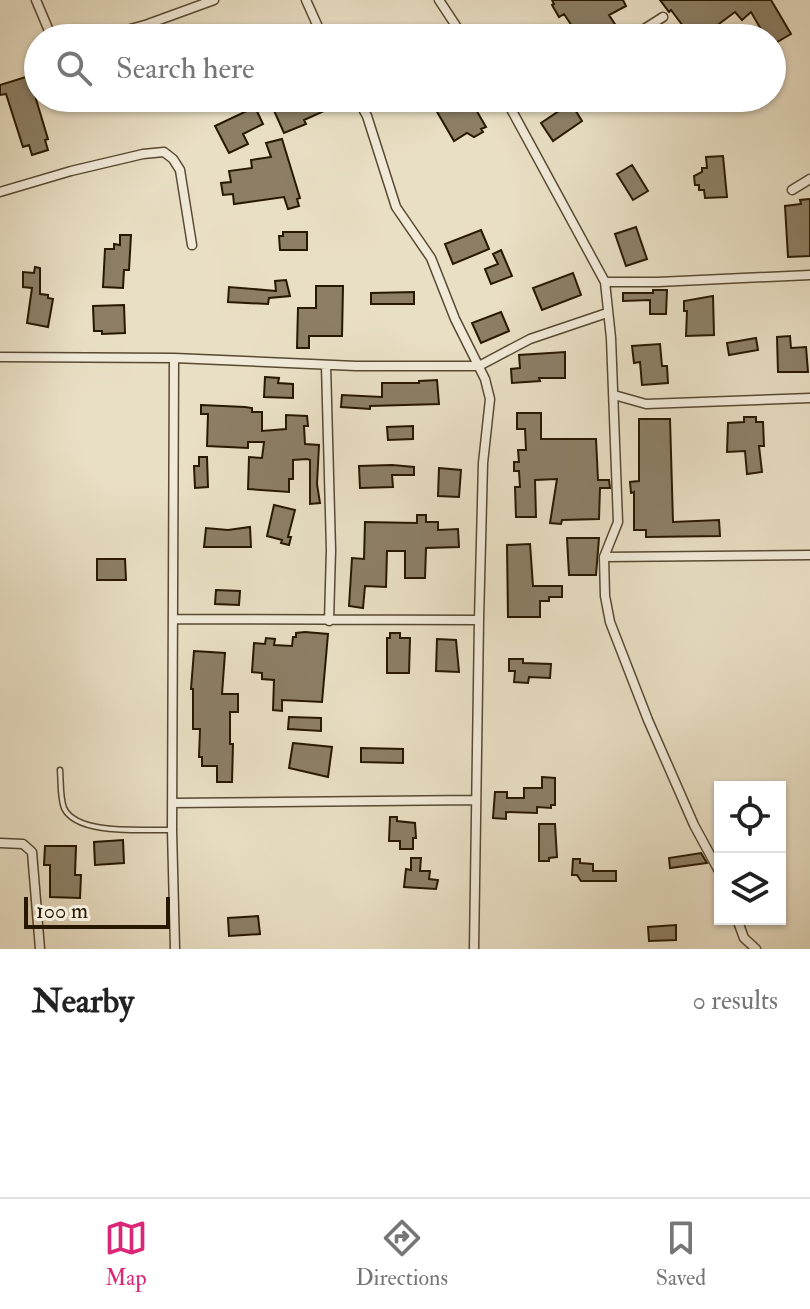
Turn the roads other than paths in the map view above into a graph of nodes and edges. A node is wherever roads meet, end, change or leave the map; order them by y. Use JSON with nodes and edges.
{"nodes":[{"id":1,"x":36,"y":0,"type":"edge"},
{"id":2,"x":214,"y":0,"type":"edge"},
{"id":3,"x":306,"y":0,"type":"edge"},
{"id":4,"x":439,"y":0,"type":"edge"},
{"id":5,"x":663,"y":17,"type":"dead end"},
{"id":6,"x":46,"y":24,"type":"edge"},
{"id":7,"x":148,"y":24,"type":"edge"},
{"id":8,"x":317,"y":24,"type":"edge"},
{"id":9,"x":455,"y":24,"type":"edge"},
{"id":10,"x":652,"y":24,"type":"edge"},
{"id":11,"x":365,"y":112,"type":"edge"},
{"id":12,"x":514,"y":112,"type":"edge"},
{"id":13,"x":810,"y":179,"type":"edge"},
{"id":14,"x":792,"y":190,"type":"dead end"},
{"id":15,"x":0,"y":192,"type":"edge"},
{"id":16,"x":192,"y":245,"type":"dead end"},
{"id":17,"x":810,"y":275,"type":"edge"},
{"id":18,"x":605,"y":282,"type":"junction"},
{"id":19,"x":607,"y":313,"type":"junction"},
{"id":20,"x":0,"y":357,"type":"edge"},
{"id":21,"x":174,"y":358,"type":"junction"},
{"id":22,"x":326,"y":365,"type":"junction"},
{"id":23,"x":479,"y":366,"type":"junction"},
{"id":24,"x":614,"y":395,"type":"junction"},
{"id":25,"x":810,"y":398,"type":"edge"},
{"id":26,"x":810,"y":555,"type":"edge"},
{"id":27,"x":604,"y":557,"type":"junction"},
{"id":28,"x":173,"y":619,"type":"junction"},
{"id":29,"x":479,"y":620,"type":"junction"},
{"id":30,"x":329,"y":621,"type":"junction"},
{"id":31,"x":60,"y":770,"type":"dead end"},
{"id":32,"x":475,"y":800,"type":"junction"},
{"id":33,"x":172,"y":803,"type":"junction"},
{"id":34,"x":172,"y":830,"type":"junction"},
{"id":35,"x":0,"y":843,"type":"edge"},
{"id":36,"x":714,"y":861,"type":"edge"},
{"id":37,"x":739,"y":925,"type":"edge"},
{"id":38,"x":40,"y":949,"type":"edge"},
{"id":39,"x":175,"y":949,"type":"edge"},
{"id":40,"x":474,"y":949,"type":"edge"},
{"id":41,"x":756,"y":949,"type":"edge"}],
"edges":[{"from":1,"to":6,"type":"street"},
{"from":2,"to":7,"type":"street"},
{"from":3,"to":8,"type":"street"},
{"from":4,"to":9,"type":"street"},
{"from":5,"to":10,"type":"street"},
{"from":11,"to":23,"type":"street"},
{"from":12,"to":18,"type":"street"},
{"from":13,"to":14,"type":"street"},
{"from":15,"to":16,"type":"street"},
{"from":17,"to":18,"type":"street"},
{"from":18,"to":19,"type":"street"},
{"from":19,"to":23,"type":"street"},
{"from":19,"to":24,"type":"street"},
{"from":20,"to":21,"type":"street"},
{"from":21,"to":22,"type":"street"},
{"from":21,"to":28,"type":"street"},
{"from":22,"to":23,"type":"street"},
{"from":22,"to":30,"type":"street"},
{"from":23,"to":29,"type":"street"},
{"from":24,"to":25,"type":"street"},
{"from":24,"to":27,"type":"street"},
{"from":26,"to":27,"type":"street"},
{"from":27,"to":36,"type":"street"},
{"from":28,"to":30,"type":"street"},
{"from":28,"to":33,"type":"street"},
{"from":29,"to":30,"type":"street"},
{"from":29,"to":32,"type":"street"},
{"from":31,"to":34,"type":"lane"},
{"from":32,"to":33,"type":"street"},
{"from":32,"to":40,"type":"street"},
{"from":33,"to":34,"type":"street"},
{"from":34,"to":39,"type":"street"},
{"from":35,"to":38,"type":"street"},
{"from":37,"to":41,"type":"street"}]}
